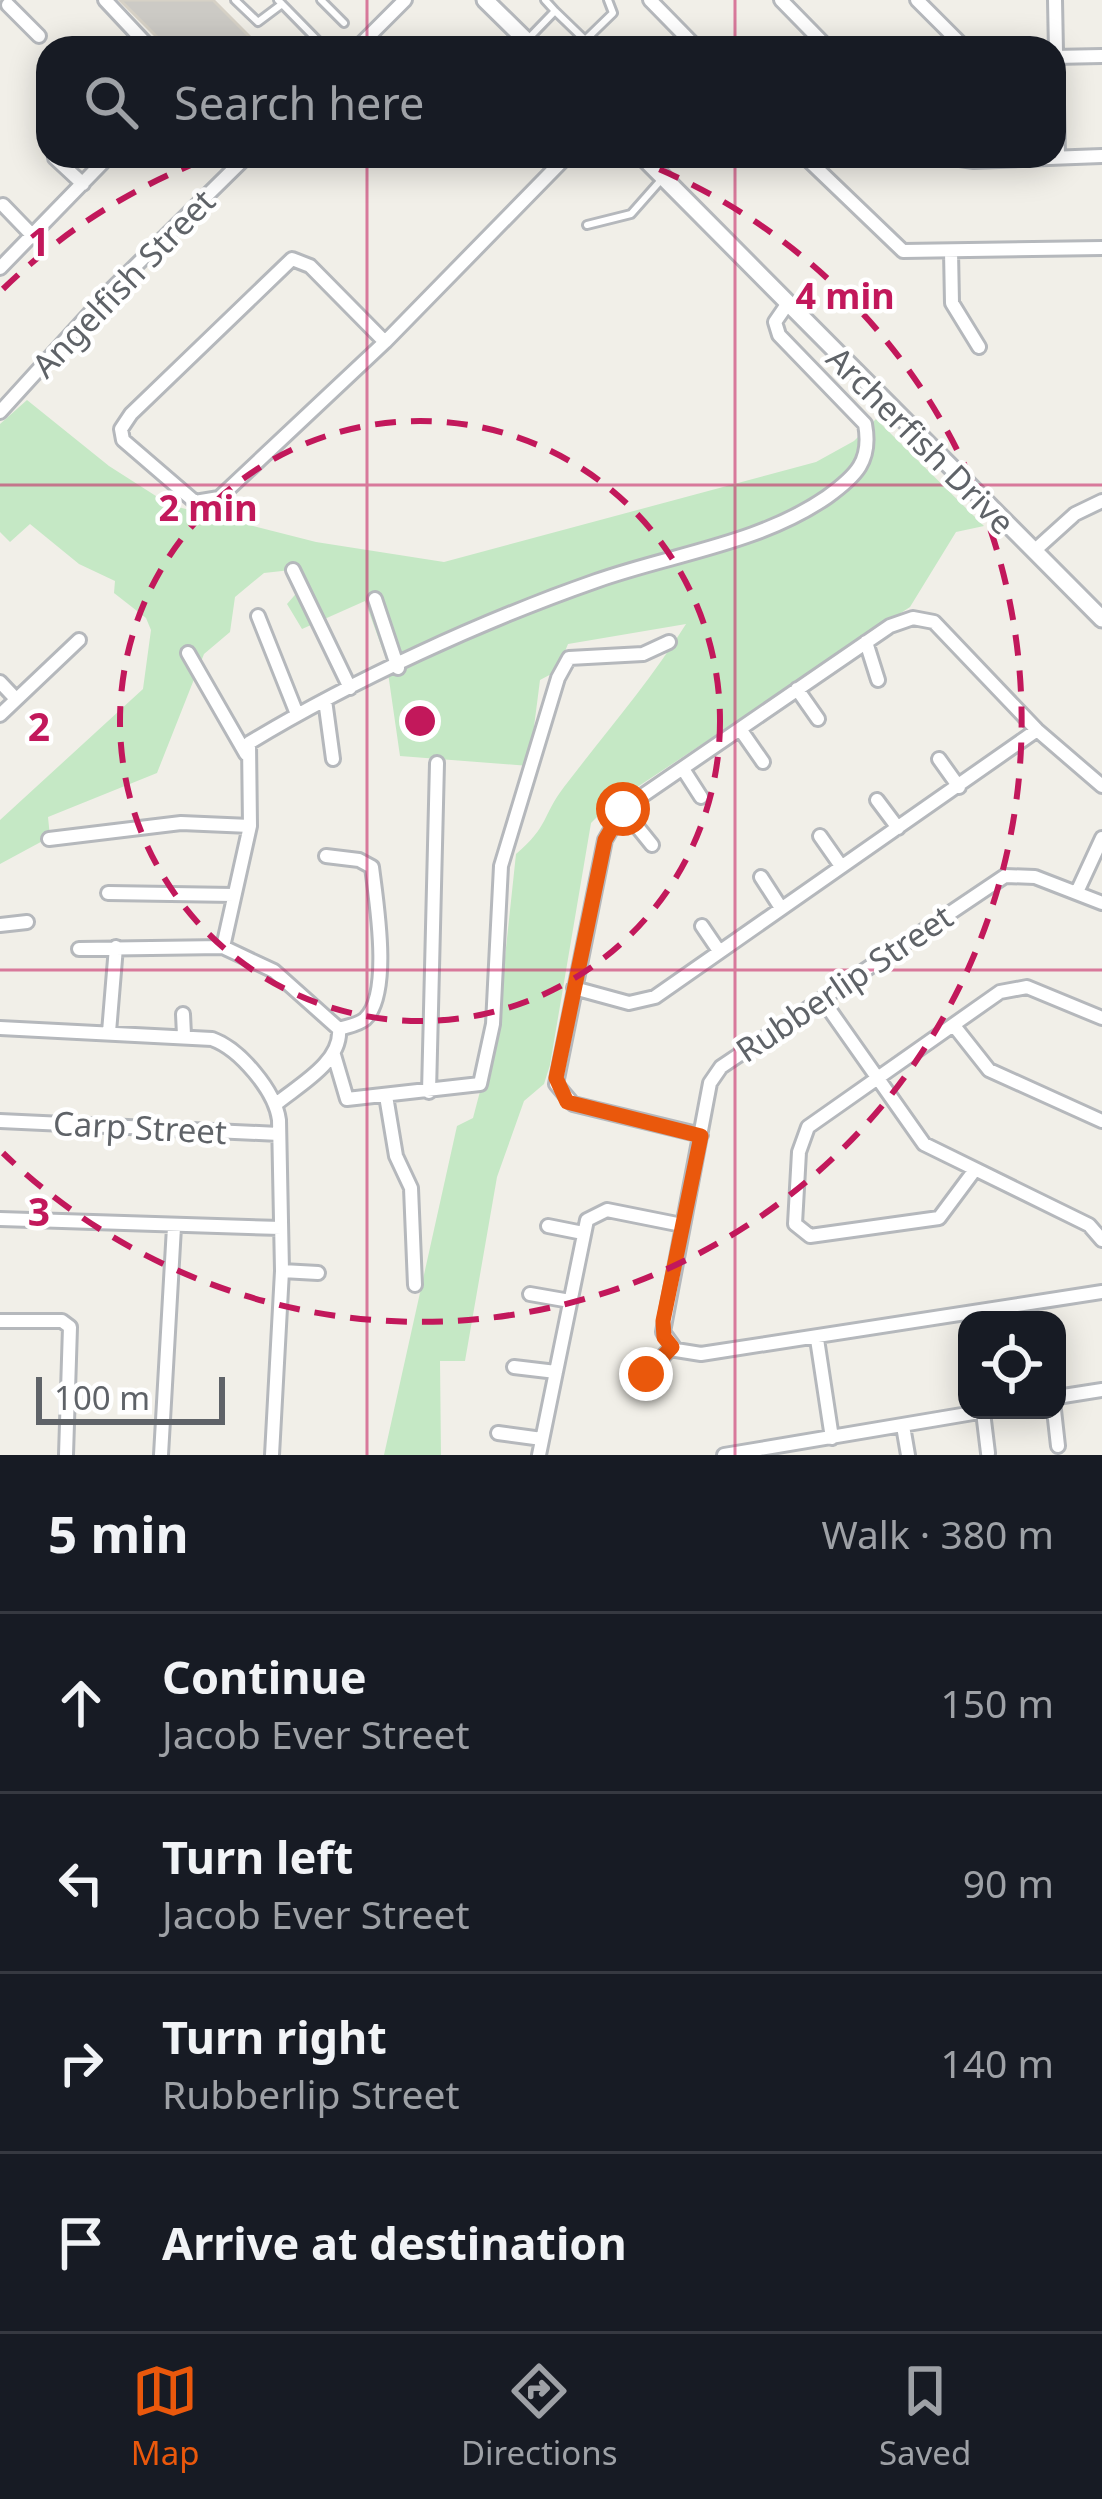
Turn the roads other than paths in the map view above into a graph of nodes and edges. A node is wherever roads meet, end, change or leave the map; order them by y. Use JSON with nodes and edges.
{"nodes":[{"id":1,"x":105,"y":0,"type":"edge"},
{"id":2,"x":235,"y":0,"type":"edge"},
{"id":3,"x":321,"y":0,"type":"edge"},
{"id":4,"x":405,"y":0,"type":"edge"},
{"id":5,"x":485,"y":0,"type":"edge"},
{"id":6,"x":545,"y":0,"type":"edge"},
{"id":7,"x":608,"y":0,"type":"edge"},
{"id":8,"x":650,"y":0,"type":"edge"},
{"id":9,"x":781,"y":0,"type":"edge"},
{"id":10,"x":917,"y":0,"type":"edge"},
{"id":11,"x":1055,"y":0,"type":"edge"},
{"id":12,"x":280,"y":2,"type":"edge"},
{"id":13,"x":7,"y":6,"type":"edge"},
{"id":14,"x":556,"y":11,"type":"junction"},
{"id":15,"x":344,"y":23,"type":"dead end"},
{"id":16,"x":39,"y":36,"type":"dead end"},
{"id":17,"x":139,"y":36,"type":"edge"},
{"id":18,"x":313,"y":36,"type":"edge"},
{"id":19,"x":369,"y":36,"type":"edge"},
{"id":20,"x":522,"y":36,"type":"edge"},
{"id":21,"x":536,"y":36,"type":"edge"},
{"id":22,"x":581,"y":36,"type":"edge"},
{"id":23,"x":589,"y":36,"type":"edge"},
{"id":24,"x":685,"y":36,"type":"edge"},
{"id":25,"x":817,"y":36,"type":"edge"},
{"id":26,"x":953,"y":36,"type":"edge"},
{"id":27,"x":1056,"y":36,"type":"edge"},
{"id":28,"x":1102,"y":56,"type":"edge"},
{"id":29,"x":1066,"y":57,"type":"edge"},
{"id":30,"x":1066,"y":156,"type":"edge"},
{"id":31,"x":1102,"y":156,"type":"edge"},
{"id":32,"x":66,"y":168,"type":"edge"},
{"id":33,"x":98,"y":168,"type":"edge"},
{"id":34,"x":235,"y":168,"type":"edge"},
{"id":35,"x":556,"y":168,"type":"edge"},
{"id":36,"x":653,"y":168,"type":"edge"},
{"id":37,"x":816,"y":168,"type":"edge"},
{"id":38,"x":663,"y":178,"type":"junction"},
{"id":39,"x":83,"y":184,"type":"junction"},
{"id":40,"x":3,"y":205,"type":"edge"},
{"id":41,"x":587,"y":225,"type":"dead end"},
{"id":42,"x":32,"y":235,"type":"junction"},
{"id":43,"x":1102,"y":248,"type":"edge"},
{"id":44,"x":951,"y":250,"type":"junction"},
{"id":45,"x":0,"y":268,"type":"edge"},
{"id":46,"x":786,"y":307,"type":"junction"},
{"id":47,"x":385,"y":342,"type":"junction"},
{"id":48,"x":979,"y":347,"type":"dead end"},
{"id":49,"x":0,"y":412,"type":"edge"},
{"id":50,"x":1102,"y":501,"type":"edge"},
{"id":51,"x":1034,"y":551,"type":"junction"},
{"id":52,"x":293,"y":570,"type":"dead end"},
{"id":53,"x":375,"y":599,"type":"dead end"},
{"id":54,"x":258,"y":616,"type":"dead end"},
{"id":55,"x":1102,"y":619,"type":"edge"},
{"id":56,"x":79,"y":640,"type":"dead end"},
{"id":57,"x":866,"y":642,"type":"junction"},
{"id":58,"x":669,"y":643,"type":"dead end"},
{"id":59,"x":188,"y":653,"type":"dead end"},
{"id":60,"x":398,"y":668,"type":"junction"},
{"id":61,"x":878,"y":680,"type":"dead end"},
{"id":62,"x":0,"y":682,"type":"edge"},
{"id":63,"x":350,"y":688,"type":"junction"},
{"id":64,"x":797,"y":689,"type":"junction"},
{"id":65,"x":16,"y":699,"type":"junction"},
{"id":66,"x":325,"y":700,"type":"junction"},
{"id":67,"x":298,"y":714,"type":"junction"},
{"id":68,"x":0,"y":715,"type":"edge"},
{"id":69,"x":818,"y":719,"type":"dead end"},
{"id":70,"x":740,"y":729,"type":"junction"},
{"id":71,"x":1037,"y":730,"type":"junction"},
{"id":72,"x":246,"y":754,"type":"junction"},
{"id":73,"x":333,"y":759,"type":"dead end"},
{"id":74,"x":939,"y":759,"type":"dead end"},
{"id":75,"x":763,"y":762,"type":"dead end"},
{"id":76,"x":436,"y":763,"type":"dead end"},
{"id":77,"x":683,"y":769,"type":"junction"},
{"id":78,"x":1102,"y":786,"type":"edge"},
{"id":79,"x":959,"y":787,"type":"junction"},
{"id":80,"x":700,"y":796,"type":"dead end"},
{"id":81,"x":877,"y":800,"type":"dead end"},
{"id":82,"x":623,"y":809,"type":"junction"},
{"id":83,"x":250,"y":826,"type":"junction"},
{"id":84,"x":898,"y":828,"type":"junction"},
{"id":85,"x":820,"y":836,"type":"dead end"},
{"id":86,"x":1102,"y":838,"type":"edge"},
{"id":87,"x":49,"y":839,"type":"dead end"},
{"id":88,"x":652,"y":845,"type":"dead end"},
{"id":89,"x":326,"y":856,"type":"dead end"},
{"id":90,"x":842,"y":866,"type":"junction"},
{"id":91,"x":761,"y":878,"type":"dead end"},
{"id":92,"x":1077,"y":892,"type":"junction"},
{"id":93,"x":108,"y":893,"type":"dead end"},
{"id":94,"x":234,"y":896,"type":"junction"},
{"id":95,"x":1102,"y":903,"type":"edge"},
{"id":96,"x":781,"y":908,"type":"junction"},
{"id":97,"x":26,"y":922,"type":"dead end"},
{"id":98,"x":0,"y":925,"type":"edge"},
{"id":99,"x":702,"y":926,"type":"dead end"},
{"id":100,"x":116,"y":947,"type":"junction"},
{"id":101,"x":223,"y":947,"type":"junction"},
{"id":102,"x":79,"y":949,"type":"dead end"},
{"id":103,"x":719,"y":951,"type":"junction"},
{"id":104,"x":574,"y":988,"type":"junction"},
{"id":105,"x":821,"y":999,"type":"junction"},
{"id":106,"x":183,"y":1014,"type":"dead end"},
{"id":107,"x":1102,"y":1018,"type":"edge"},
{"id":108,"x":955,"y":1027,"type":"junction"},
{"id":109,"x":0,"y":1028,"type":"edge"},
{"id":110,"x":339,"y":1029,"type":"junction"},
{"id":111,"x":109,"y":1032,"type":"junction"},
{"id":112,"x":184,"y":1035,"type":"junction"},
{"id":113,"x":334,"y":1055,"type":"junction"},
{"id":114,"x":876,"y":1080,"type":"junction"},
{"id":115,"x":429,"y":1092,"type":"junction"},
{"id":116,"x":386,"y":1096,"type":"junction"},
{"id":117,"x":276,"y":1104,"type":"junction"},
{"id":118,"x":0,"y":1120,"type":"edge"},
{"id":119,"x":1102,"y":1121,"type":"edge"},
{"id":120,"x":279,"y":1133,"type":"junction"},
{"id":121,"x":701,"y":1136,"type":"junction"},
{"id":122,"x":974,"y":1172,"type":"junction"},
{"id":123,"x":0,"y":1219,"type":"edge"},
{"id":124,"x":682,"y":1225,"type":"junction"},
{"id":125,"x":548,"y":1226,"type":"dead end"},
{"id":126,"x":174,"y":1227,"type":"junction"},
{"id":127,"x":281,"y":1228,"type":"junction"},
{"id":128,"x":583,"y":1233,"type":"junction"},
{"id":129,"x":1102,"y":1240,"type":"edge"},
{"id":130,"x":282,"y":1270,"type":"junction"},
{"id":131,"x":318,"y":1273,"type":"dead end"},
{"id":132,"x":415,"y":1285,"type":"dead end"},
{"id":133,"x":1102,"y":1292,"type":"edge"},
{"id":134,"x":530,"y":1294,"type":"dead end"},
{"id":135,"x":570,"y":1301,"type":"junction"},
{"id":136,"x":0,"y":1321,"type":"edge"},
{"id":137,"x":818,"y":1339,"type":"junction"},
{"id":138,"x":672,"y":1347,"type":"junction"},
{"id":139,"x":514,"y":1366,"type":"dead end"},
{"id":140,"x":556,"y":1372,"type":"junction"},
{"id":141,"x":646,"y":1374,"type":"dead end"},
{"id":142,"x":1102,"y":1390,"type":"edge"},
{"id":143,"x":1066,"y":1396,"type":"edge"},
{"id":144,"x":958,"y":1416,"type":"edge"},
{"id":145,"x":987,"y":1419,"type":"edge"},
{"id":146,"x":1055,"y":1419,"type":"edge"},
{"id":147,"x":903,"y":1426,"type":"junction"},
{"id":148,"x":498,"y":1433,"type":"dead end"},
{"id":149,"x":832,"y":1438,"type":"junction"},
{"id":150,"x":542,"y":1439,"type":"junction"},
{"id":151,"x":1058,"y":1447,"type":"dead end"},
{"id":152,"x":776,"y":1452,"type":"edge"},
{"id":153,"x":988,"y":1453,"type":"edge"},
{"id":154,"x":66,"y":1455,"type":"edge"},
{"id":155,"x":161,"y":1455,"type":"edge"},
{"id":156,"x":272,"y":1455,"type":"edge"},
{"id":157,"x":539,"y":1455,"type":"edge"},
{"id":158,"x":724,"y":1455,"type":"edge"},
{"id":159,"x":908,"y":1455,"type":"edge"}],
"edges":[{"from":1,"to":17,"type":"street"},
{"from":2,"to":12,"type":"lane"},
{"from":3,"to":15,"type":"lane"},
{"from":4,"to":19,"type":"street"},
{"from":5,"to":20,"type":"street"},
{"from":6,"to":14,"type":"lane"},
{"from":7,"to":23,"type":"lane"},
{"from":8,"to":24,"type":"street"},
{"from":9,"to":25,"type":"street"},
{"from":10,"to":26,"type":"street"},
{"from":11,"to":27,"type":"street"},
{"from":12,"to":18,"type":"lane"},
{"from":13,"to":16,"type":"street"},
{"from":14,"to":21,"type":"lane"},
{"from":14,"to":22,"type":"lane"},
{"from":28,"to":29,"type":"street"},
{"from":30,"to":31,"type":"street"},
{"from":32,"to":39,"type":"street"},
{"from":33,"to":39,"type":"street"},
{"from":34,"to":49,"type":"street","name":"Angelfish Street"},
{"from":35,"to":47,"type":"street"},
{"from":36,"to":38,"type":"street","name":"Archerfish Drive"},
{"from":37,"to":44,"type":"street"},
{"from":38,"to":41,"type":"lane"},
{"from":38,"to":46,"type":"street","name":"Archerfish Drive"},
{"from":39,"to":42,"type":"street"},
{"from":40,"to":42,"type":"street"},
{"from":42,"to":45,"type":"street"},
{"from":43,"to":44,"type":"street"},
{"from":44,"to":48,"type":"street"},
{"from":46,"to":51,"type":"street","name":"Archerfish Drive"},
{"from":46,"to":60,"type":"street"},
{"from":47,"to":47,"type":"street"},
{"from":50,"to":51,"type":"street"},
{"from":51,"to":55,"type":"street","name":"Archerfish Drive"},
{"from":52,"to":63,"type":"street"},
{"from":53,"to":60,"type":"street"},
{"from":54,"to":67,"type":"street"},
{"from":56,"to":65,"type":"street"},
{"from":57,"to":61,"type":"street"},
{"from":57,"to":64,"type":"street"},
{"from":57,"to":71,"type":"street"},
{"from":58,"to":115,"type":"street"},
{"from":59,"to":72,"type":"street"},
{"from":60,"to":63,"type":"street"},
{"from":62,"to":65,"type":"street"},
{"from":63,"to":66,"type":"street"},
{"from":64,"to":69,"type":"street"},
{"from":64,"to":70,"type":"street"},
{"from":65,"to":68,"type":"street"},
{"from":66,"to":67,"type":"street"},
{"from":66,"to":73,"type":"street"},
{"from":67,"to":72,"type":"street"},
{"from":70,"to":75,"type":"street"},
{"from":70,"to":77,"type":"street"},
{"from":71,"to":78,"type":"street"},
{"from":71,"to":79,"type":"street"},
{"from":72,"to":83,"type":"street"},
{"from":74,"to":79,"type":"street"},
{"from":76,"to":115,"type":"street"},
{"from":77,"to":80,"type":"street"},
{"from":77,"to":82,"type":"street"},
{"from":79,"to":84,"type":"street"},
{"from":81,"to":84,"type":"street"},
{"from":82,"to":88,"type":"street"},
{"from":82,"to":104,"type":"street"},
{"from":83,"to":87,"type":"street"},
{"from":83,"to":94,"type":"street"},
{"from":84,"to":90,"type":"street"},
{"from":85,"to":90,"type":"street"},
{"from":86,"to":92,"type":"street"},
{"from":89,"to":110,"type":"street"},
{"from":90,"to":96,"type":"street"},
{"from":91,"to":96,"type":"street"},
{"from":92,"to":95,"type":"street","name":"Rubberlip Street"},
{"from":92,"to":105,"type":"street","name":"Rubberlip Street"},
{"from":93,"to":94,"type":"street"},
{"from":94,"to":101,"type":"street"},
{"from":96,"to":103,"type":"street"},
{"from":97,"to":98,"type":"street"},
{"from":99,"to":103,"type":"street"},
{"from":100,"to":101,"type":"street"},
{"from":100,"to":102,"type":"street"},
{"from":100,"to":111,"type":"street"},
{"from":101,"to":110,"type":"street"},
{"from":103,"to":104,"type":"street"},
{"from":104,"to":121,"type":"street"},
{"from":105,"to":114,"type":"street"},
{"from":105,"to":121,"type":"street","name":"Rubberlip Street"},
{"from":106,"to":112,"type":"street"},
{"from":107,"to":108,"type":"street"},
{"from":108,"to":114,"type":"street"},
{"from":108,"to":119,"type":"street"},
{"from":109,"to":111,"type":"street"},
{"from":110,"to":113,"type":"street"},
{"from":111,"to":112,"type":"street"},
{"from":112,"to":117,"type":"street"},
{"from":113,"to":116,"type":"street"},
{"from":113,"to":117,"type":"street"},
{"from":114,"to":122,"type":"street"},
{"from":114,"to":122,"type":"street"},
{"from":115,"to":116,"type":"street"},
{"from":116,"to":132,"type":"street"},
{"from":117,"to":120,"type":"street"},
{"from":118,"to":120,"type":"street","name":"Carp Street"},
{"from":120,"to":127,"type":"street"},
{"from":121,"to":124,"type":"street","name":"Rubberlip Street"},
{"from":122,"to":129,"type":"street"},
{"from":123,"to":126,"type":"street"},
{"from":124,"to":128,"type":"street"},
{"from":124,"to":138,"type":"street","name":"Rubberlip Street"},
{"from":125,"to":128,"type":"street"},
{"from":126,"to":127,"type":"street"},
{"from":126,"to":155,"type":"street"},
{"from":127,"to":130,"type":"street"},
{"from":128,"to":135,"type":"street"},
{"from":130,"to":131,"type":"street"},
{"from":130,"to":156,"type":"street"},
{"from":133,"to":137,"type":"street"},
{"from":134,"to":135,"type":"street"},
{"from":135,"to":140,"type":"street"},
{"from":136,"to":154,"type":"street"},
{"from":137,"to":138,"type":"street"},
{"from":137,"to":149,"type":"street"},
{"from":138,"to":141,"type":"street"},
{"from":139,"to":140,"type":"street"},
{"from":140,"to":150,"type":"street"},
{"from":142,"to":143,"type":"street"},
{"from":144,"to":147,"type":"street"},
{"from":145,"to":153,"type":"street"},
{"from":146,"to":151,"type":"street"},
{"from":147,"to":149,"type":"street"},
{"from":147,"to":159,"type":"street"},
{"from":148,"to":150,"type":"street"},
{"from":149,"to":152,"type":"street"},
{"from":150,"to":157,"type":"street"},
{"from":152,"to":158,"type":"street"}]}
